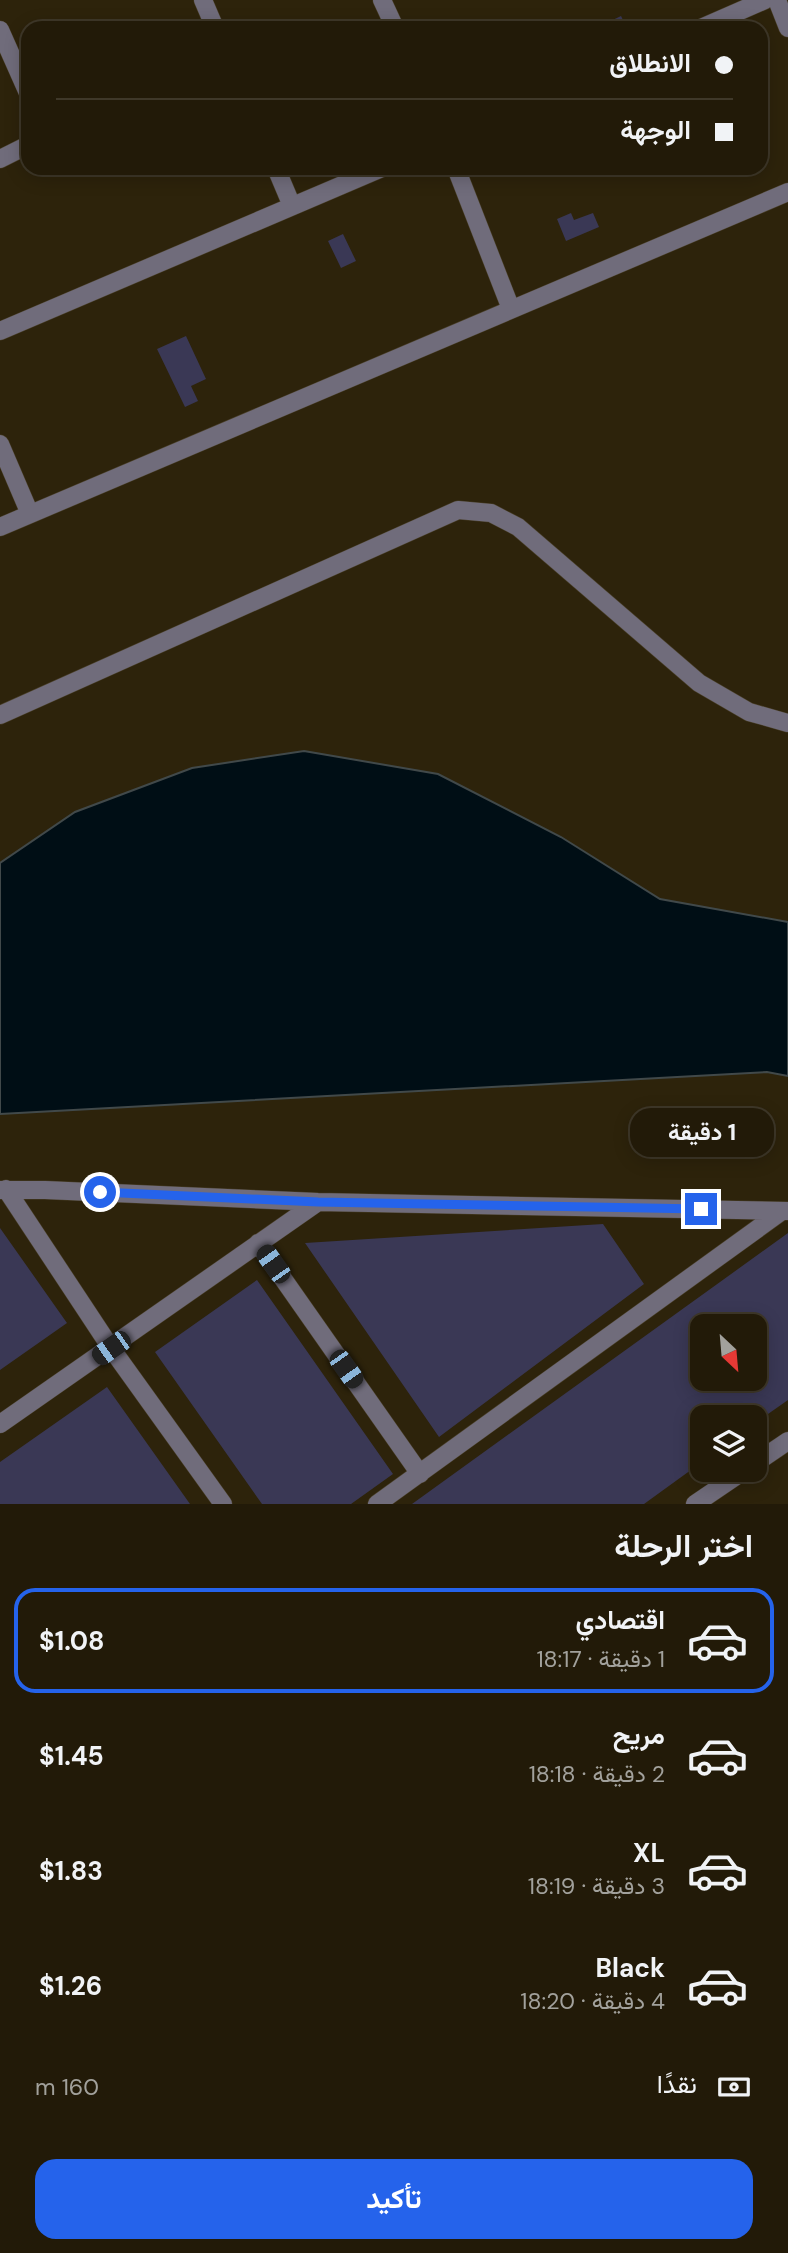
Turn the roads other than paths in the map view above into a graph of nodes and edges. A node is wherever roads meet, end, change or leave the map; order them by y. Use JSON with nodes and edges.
{"nodes":[{"id":1,"x":204,"y":0,"type":"edge"},
{"id":2,"x":383,"y":0,"type":"edge"},
{"id":3,"x":765,"y":0,"type":"edge"},
{"id":4,"x":777,"y":0,"type":"edge"},
{"id":5,"x":212,"y":21,"type":"edge"},
{"id":6,"x":392,"y":21,"type":"edge"},
{"id":7,"x":717,"y":21,"type":"edge"},
{"id":8,"x":788,"y":28,"type":"edge"},
{"id":9,"x":0,"y":30,"type":"edge"},
{"id":10,"x":21,"y":77,"type":"edge"},
{"id":11,"x":21,"y":148,"type":"edge"},
{"id":12,"x":0,"y":159,"type":"edge"},
{"id":13,"x":279,"y":175,"type":"edge"},
{"id":14,"x":365,"y":175,"type":"edge"},
{"id":15,"x":459,"y":175,"type":"edge"},
{"id":16,"x":788,"y":192,"type":"edge"},
{"id":17,"x":292,"y":206,"type":"junction"},
{"id":18,"x":511,"y":309,"type":"junction"},
{"id":19,"x":0,"y":331,"type":"edge"},
{"id":20,"x":0,"y":444,"type":"edge"},
{"id":21,"x":30,"y":514,"type":"junction"},
{"id":22,"x":0,"y":527,"type":"edge"},
{"id":23,"x":0,"y":715,"type":"edge"},
{"id":24,"x":788,"y":723,"type":"edge"},
{"id":25,"x":3,"y":1189,"type":"edge"},
{"id":26,"x":318,"y":1202,"type":"junction"},
{"id":27,"x":785,"y":1211,"type":"edge"},
{"id":28,"x":258,"y":1243,"type":"junction"},
{"id":29,"x":111,"y":1348,"type":"junction"},
{"id":30,"x":0,"y":1424,"type":"edge"},
{"id":31,"x":788,"y":1441,"type":"edge"},
{"id":32,"x":767,"y":1455,"type":"edge"},
{"id":33,"x":419,"y":1474,"type":"junction"},
{"id":34,"x":727,"y":1482,"type":"edge"},
{"id":35,"x":223,"y":1504,"type":"edge"},
{"id":36,"x":377,"y":1504,"type":"edge"},
{"id":37,"x":695,"y":1504,"type":"edge"}],
"edges":[{"from":1,"to":5,"type":"street"},
{"from":2,"to":6,"type":"street"},
{"from":3,"to":7,"type":"street"},
{"from":4,"to":8,"type":"street"},
{"from":9,"to":10,"type":"street"},
{"from":11,"to":12,"type":"street"},
{"from":13,"to":17,"type":"street"},
{"from":14,"to":17,"type":"street"},
{"from":15,"to":18,"type":"street"},
{"from":16,"to":18,"type":"street"},
{"from":17,"to":19,"type":"street"},
{"from":18,"to":21,"type":"street"},
{"from":20,"to":21,"type":"street"},
{"from":21,"to":22,"type":"street"},
{"from":23,"to":24,"type":"street"},
{"from":25,"to":26,"type":"street"},
{"from":25,"to":29,"type":"street"},
{"from":26,"to":27,"type":"street"},
{"from":26,"to":28,"type":"street"},
{"from":27,"to":33,"type":"street"},
{"from":28,"to":29,"type":"street"},
{"from":28,"to":33,"type":"street"},
{"from":29,"to":30,"type":"street"},
{"from":29,"to":35,"type":"street"},
{"from":31,"to":32,"type":"street"},
{"from":33,"to":36,"type":"street"},
{"from":34,"to":37,"type":"street"}]}
